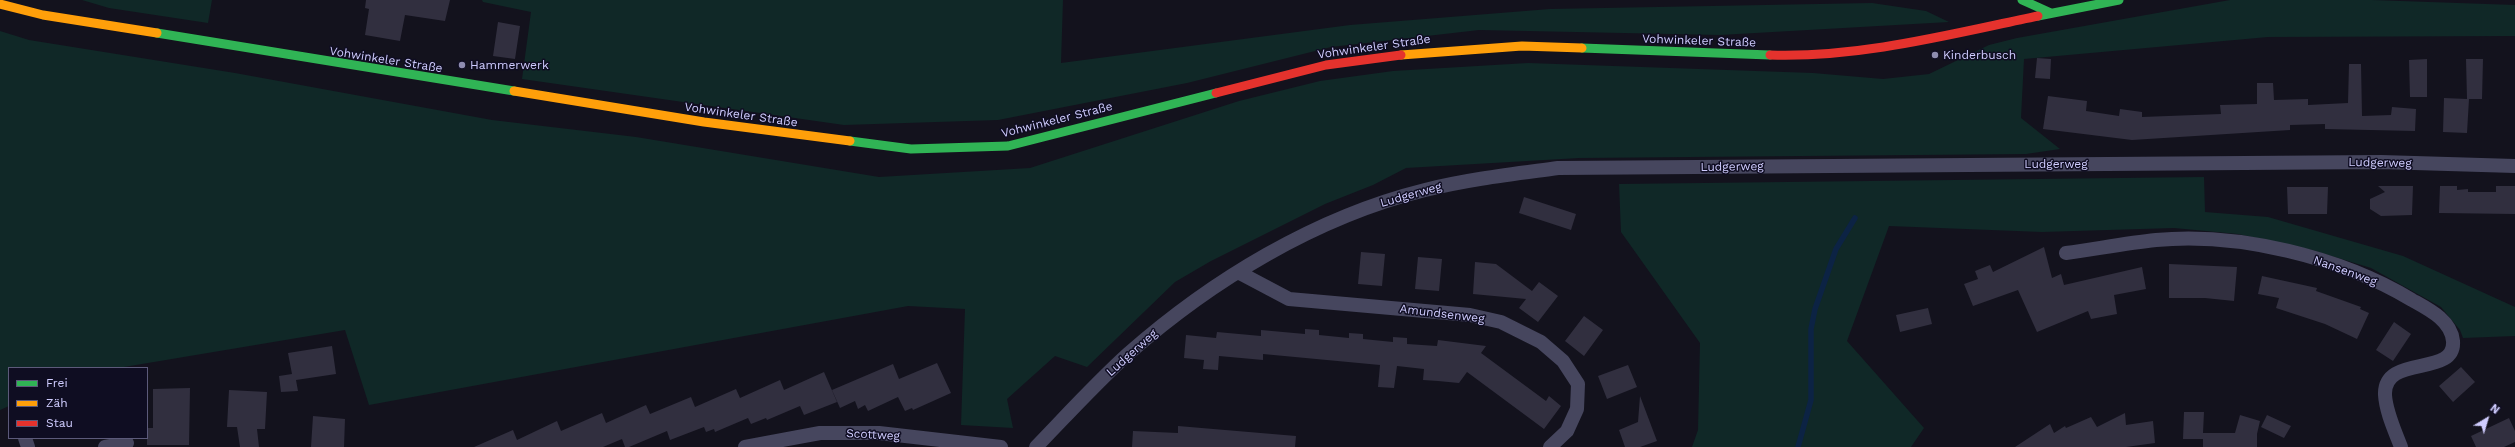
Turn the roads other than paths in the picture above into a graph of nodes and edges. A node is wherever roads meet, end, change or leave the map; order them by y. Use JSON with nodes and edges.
{"nodes":[{"id":1,"x":2022,"y":0,"type":"edge"},
{"id":2,"x":2119,"y":0,"type":"edge"},
{"id":3,"x":0,"y":4,"type":"edge"},
{"id":4,"x":2051,"y":13,"type":"junction"},
{"id":5,"x":2515,"y":166,"type":"edge"},
{"id":6,"x":2066,"y":253,"type":"dead end"},
{"id":7,"x":1238,"y":272,"type":"junction"},
{"id":8,"x":127,"y":443,"type":"dead end"},
{"id":9,"x":105,"y":447,"type":"edge"},
{"id":10,"x":745,"y":447,"type":"edge"},
{"id":11,"x":1001,"y":447,"type":"edge"},
{"id":12,"x":1036,"y":447,"type":"edge"},
{"id":13,"x":1550,"y":447,"type":"edge"},
{"id":14,"x":2401,"y":447,"type":"edge"}],
"edges":[{"from":1,"to":4,"type":"main road"},
{"from":2,"to":4,"type":"main road","name":"Vohwinkeler Straße"},
{"from":3,"to":4,"type":"main road","name":"Vohwinkeler Straße"},
{"from":5,"to":7,"type":"street","name":"Ludgerweg"},
{"from":6,"to":14,"type":"street","name":"Nansenweg"},
{"from":7,"to":12,"type":"street","name":"Ludgerweg"},
{"from":7,"to":13,"type":"street","name":"Amundsenweg"},
{"from":8,"to":9,"type":"street"},
{"from":10,"to":11,"type":"street","name":"Scottweg"}]}
